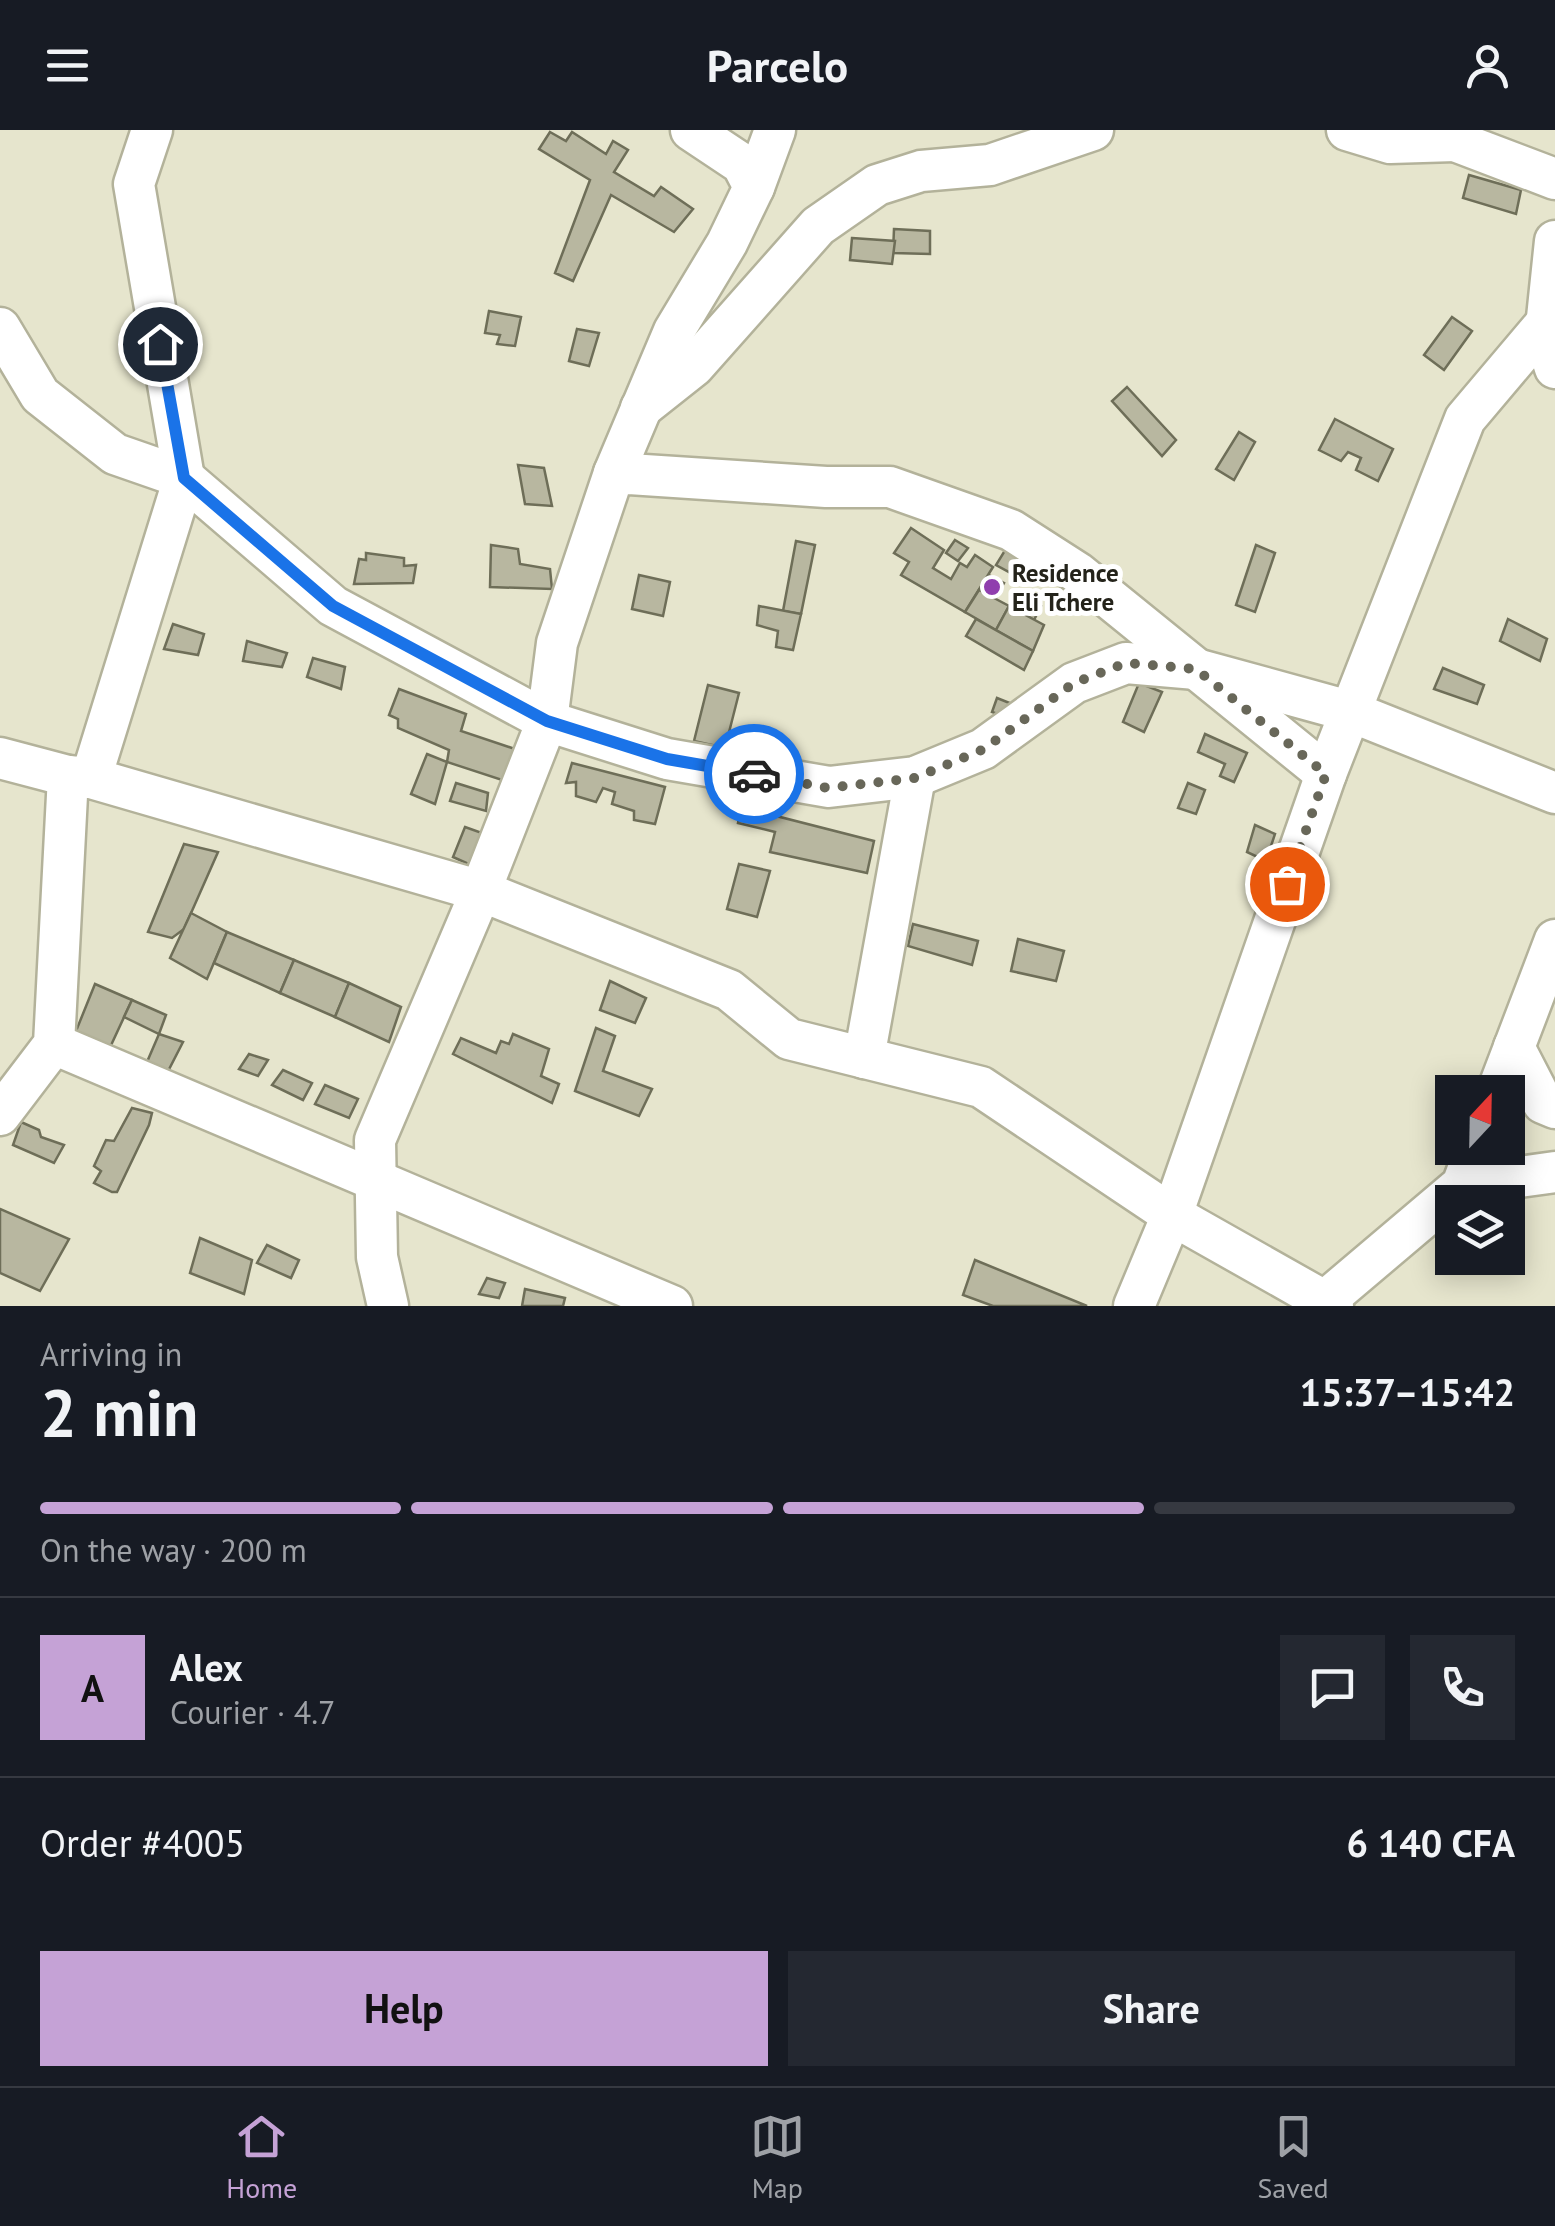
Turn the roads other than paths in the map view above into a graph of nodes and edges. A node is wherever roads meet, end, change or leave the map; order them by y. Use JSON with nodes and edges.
{"nodes":[{"id":1,"x":152,"y":130,"type":"edge"},
{"id":2,"x":691,"y":130,"type":"edge"},
{"id":3,"x":775,"y":130,"type":"edge"},
{"id":4,"x":1093,"y":130,"type":"edge"},
{"id":5,"x":1348,"y":130,"type":"edge"},
{"id":6,"x":1456,"y":135,"type":"edge"},
{"id":7,"x":1555,"y":179,"type":"edge"},
{"id":8,"x":754,"y":187,"type":"junction"},
{"id":9,"x":1555,"y":241,"type":"edge"},
{"id":10,"x":1547,"y":322,"type":"junction"},
{"id":11,"x":0,"y":328,"type":"edge"},
{"id":12,"x":1555,"y":368,"type":"edge"},
{"id":13,"x":641,"y":408,"type":"junction"},
{"id":14,"x":614,"y":473,"type":"junction"},
{"id":15,"x":184,"y":478,"type":"junction"},
{"id":16,"x":1196,"y":669,"type":"junction"},
{"id":17,"x":1349,"y":711,"type":"junction"},
{"id":18,"x":547,"y":721,"type":"junction"},
{"id":19,"x":0,"y":758,"type":"edge"},
{"id":20,"x":1326,"y":774,"type":"junction"},
{"id":21,"x":80,"y":777,"type":"junction"},
{"id":22,"x":915,"y":778,"type":"junction"},
{"id":23,"x":1555,"y":793,"type":"edge"},
{"id":24,"x":481,"y":891,"type":"junction"},
{"id":25,"x":1555,"y":940,"type":"edge"},
{"id":26,"x":54,"y":1044,"type":"junction"},
{"id":27,"x":1514,"y":1047,"type":"junction"},
{"id":28,"x":864,"y":1058,"type":"junction"},
{"id":29,"x":1503,"y":1075,"type":"edge"},
{"id":30,"x":1555,"y":1108,"type":"edge"},
{"id":31,"x":0,"y":1115,"type":"edge"},
{"id":32,"x":1470,"y":1165,"type":"edge"},
{"id":33,"x":1555,"y":1172,"type":"edge"},
{"id":34,"x":376,"y":1180,"type":"junction"},
{"id":35,"x":1462,"y":1185,"type":"joint"},
{"id":36,"x":1435,"y":1209,"type":"edge"},
{"id":37,"x":1172,"y":1215,"type":"junction"},
{"id":38,"x":1329,"y":1304,"type":"edge"},
{"id":39,"x":388,"y":1306,"type":"edge"},
{"id":40,"x":672,"y":1306,"type":"edge"},
{"id":41,"x":1134,"y":1306,"type":"edge"}],
"edges":[{"from":1,"to":15,"type":"street"},
{"from":2,"to":8,"type":"street"},
{"from":3,"to":8,"type":"street"},
{"from":4,"to":13,"type":"street"},
{"from":5,"to":6,"type":"street"},
{"from":6,"to":7,"type":"street"},
{"from":8,"to":13,"type":"street"},
{"from":9,"to":10,"type":"street"},
{"from":10,"to":12,"type":"street"},
{"from":10,"to":17,"type":"street"},
{"from":11,"to":15,"type":"street"},
{"from":13,"to":14,"type":"street"},
{"from":14,"to":16,"type":"street"},
{"from":14,"to":18,"type":"street"},
{"from":15,"to":18,"type":"street"},
{"from":15,"to":21,"type":"street"},
{"from":16,"to":17,"type":"street"},
{"from":16,"to":20,"type":"street"},
{"from":16,"to":22,"type":"street"},
{"from":17,"to":20,"type":"street"},
{"from":17,"to":23,"type":"street"},
{"from":18,"to":22,"type":"street"},
{"from":18,"to":24,"type":"street"},
{"from":19,"to":21,"type":"street"},
{"from":20,"to":37,"type":"street"},
{"from":21,"to":24,"type":"street"},
{"from":21,"to":26,"type":"street"},
{"from":22,"to":28,"type":"street"},
{"from":24,"to":28,"type":"street"},
{"from":24,"to":34,"type":"street"},
{"from":25,"to":27,"type":"street"},
{"from":26,"to":31,"type":"street"},
{"from":26,"to":34,"type":"street"},
{"from":27,"to":29,"type":"street"},
{"from":27,"to":30,"type":"street"},
{"from":28,"to":37,"type":"street"},
{"from":32,"to":35,"type":"street"},
{"from":33,"to":35,"type":"street"},
{"from":34,"to":39,"type":"street"},
{"from":34,"to":40,"type":"street"},
{"from":36,"to":38,"type":"street"},
{"from":37,"to":38,"type":"street"},
{"from":37,"to":41,"type":"street"}]}
